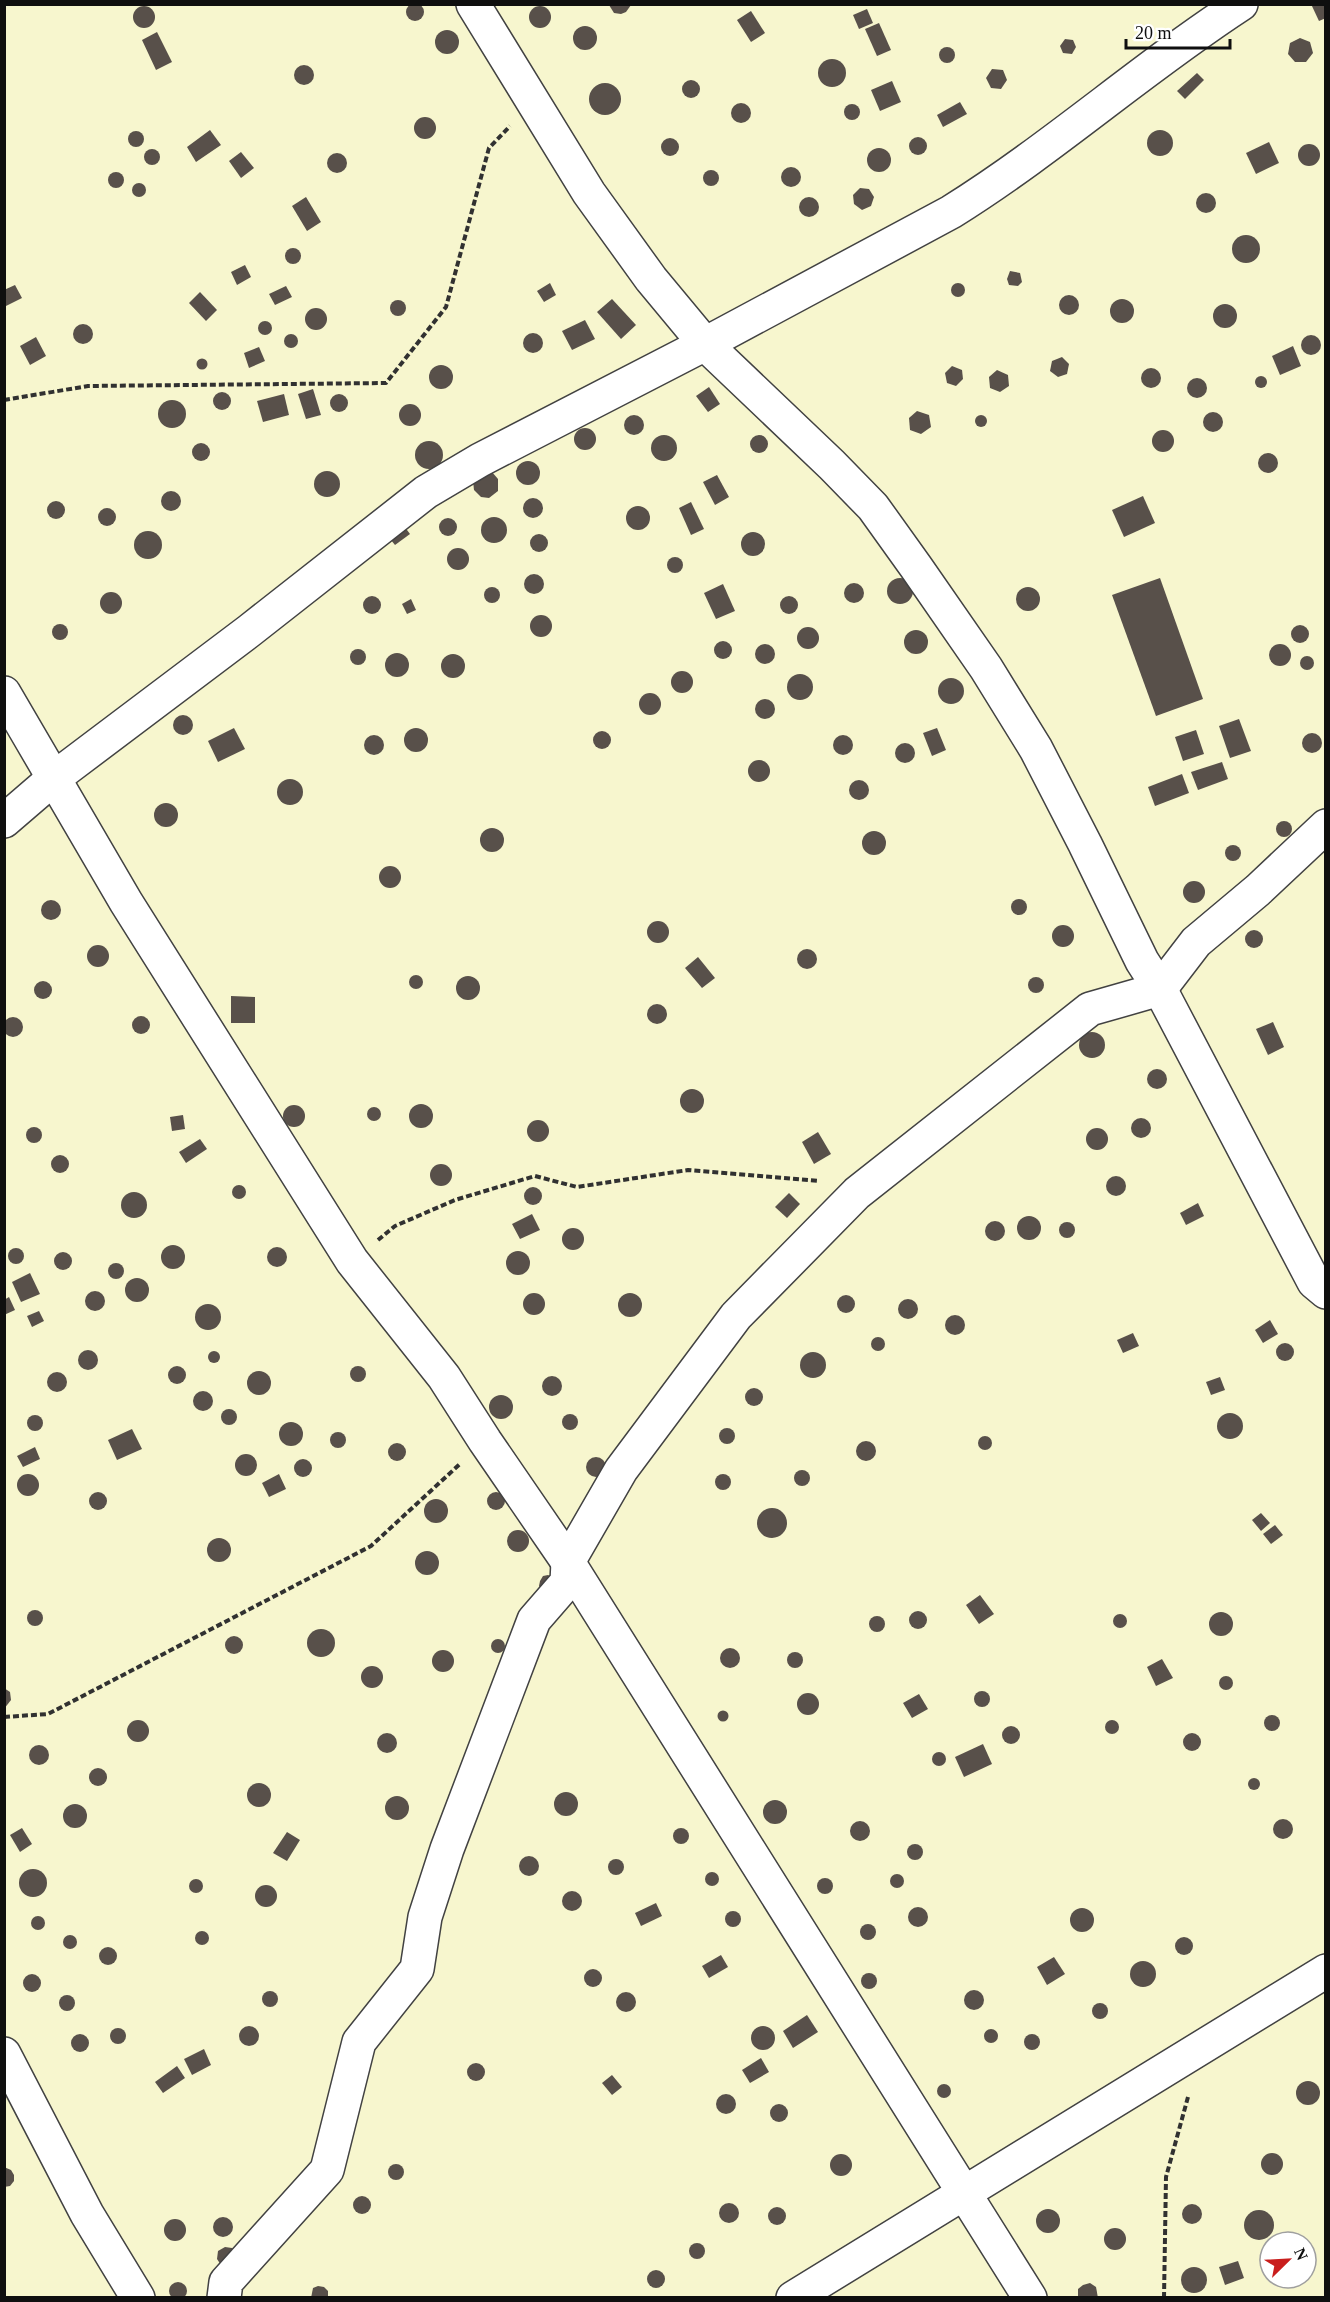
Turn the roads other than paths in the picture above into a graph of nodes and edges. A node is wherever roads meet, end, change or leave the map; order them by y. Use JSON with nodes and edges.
{"nodes":[{"id":1,"x":473,"y":4,"type":"edge"},
{"id":2,"x":1241,"y":4,"type":"edge"},
{"id":3,"x":705,"y":344,"type":"junction"},
{"id":4,"x":4,"y":693,"type":"edge"},
{"id":5,"x":54,"y":778,"type":"junction"},
{"id":6,"x":4,"y":821,"type":"edge"},
{"id":7,"x":1326,"y":826,"type":"edge"},
{"id":8,"x":1160,"y":989,"type":"junction"},
{"id":9,"x":1326,"y":1292,"type":"edge"},
{"id":10,"x":568,"y":1562,"type":"junction"},
{"id":11,"x":1326,"y":1971,"type":"edge"},
{"id":12,"x":4,"y":2054,"type":"edge"},
{"id":13,"x":966,"y":2192,"type":"junction"},
{"id":14,"x":138,"y":2298,"type":"edge"},
{"id":15,"x":224,"y":2298,"type":"edge"},
{"id":16,"x":793,"y":2298,"type":"edge"},
{"id":17,"x":1030,"y":2298,"type":"edge"}],
"edges":[{"from":1,"to":3,"type":"street"},
{"from":2,"to":3,"type":"street"},
{"from":3,"to":5,"type":"street"},
{"from":3,"to":8,"type":"street"},
{"from":4,"to":5,"type":"street"},
{"from":5,"to":6,"type":"street"},
{"from":5,"to":10,"type":"street"},
{"from":7,"to":8,"type":"street"},
{"from":8,"to":9,"type":"street"},
{"from":8,"to":10,"type":"street"},
{"from":10,"to":13,"type":"street"},
{"from":10,"to":15,"type":"street"},
{"from":11,"to":13,"type":"street"},
{"from":12,"to":14,"type":"street"},
{"from":13,"to":16,"type":"street"},
{"from":13,"to":17,"type":"street"}]}
